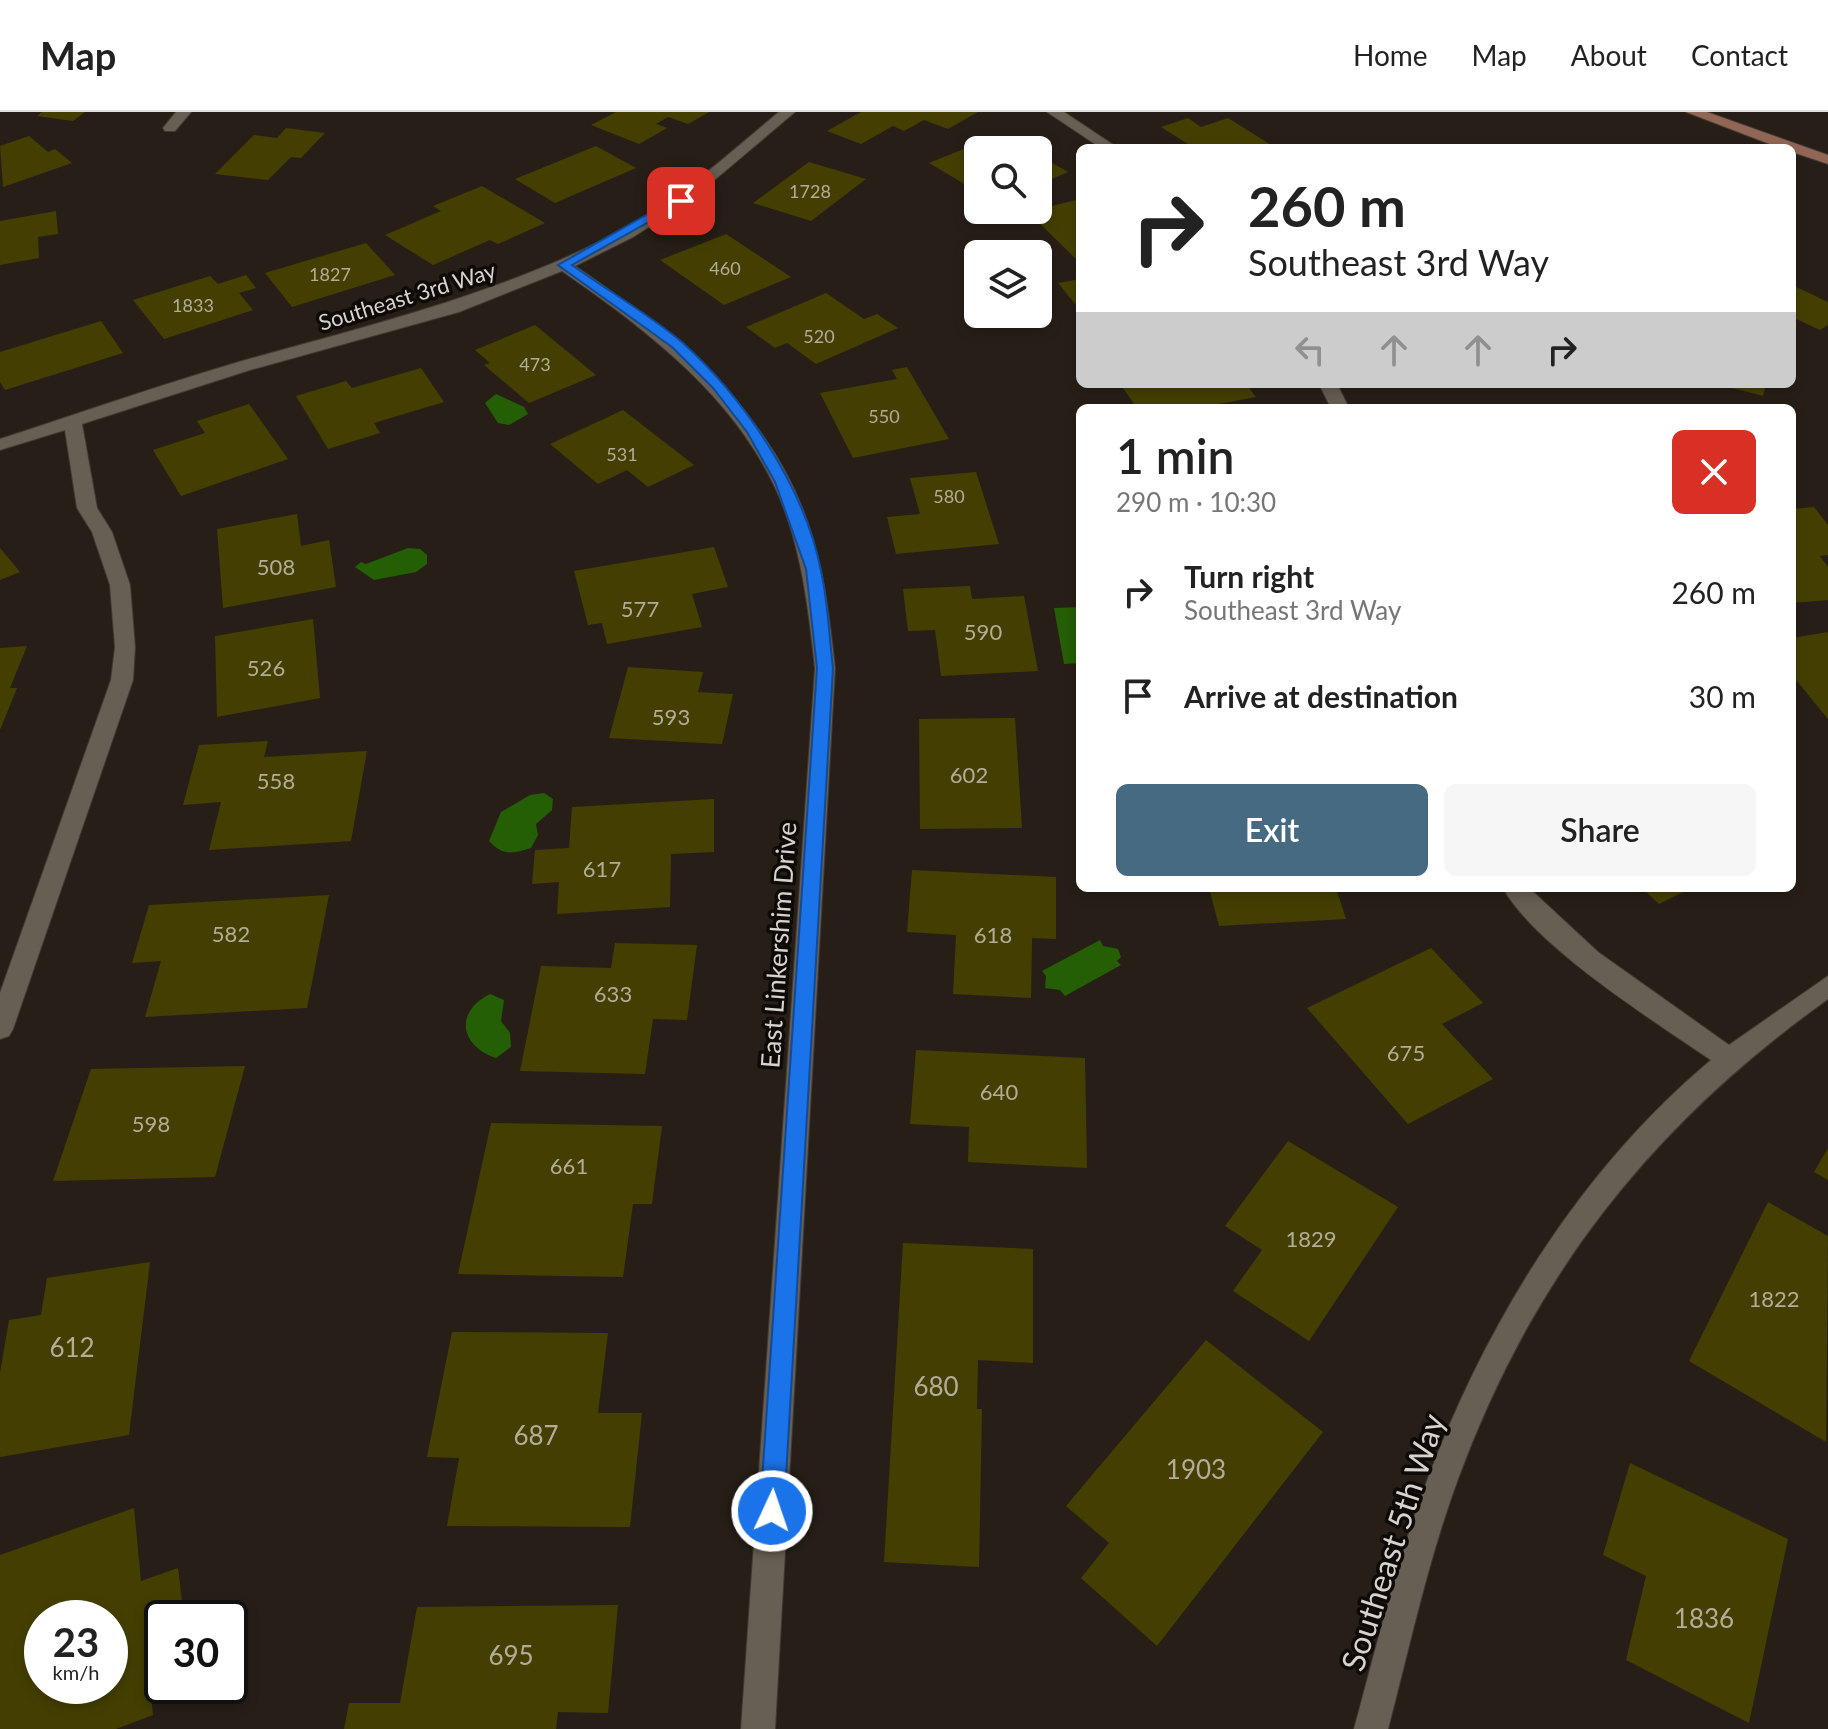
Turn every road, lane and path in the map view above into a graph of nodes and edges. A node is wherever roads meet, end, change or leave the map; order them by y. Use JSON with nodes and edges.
{"nodes":[{"id":1,"x":184,"y":112,"type":"edge"},
{"id":2,"x":788,"y":112,"type":"edge"},
{"id":3,"x":1054,"y":112,"type":"edge"},
{"id":4,"x":1693,"y":112,"type":"edge"},
{"id":5,"x":170,"y":128,"type":"dead end"},
{"id":6,"x":1105,"y":144,"type":"edge"},
{"id":7,"x":1783,"y":144,"type":"edge"},
{"id":8,"x":1796,"y":149,"type":"edge"},
{"id":9,"x":1828,"y":160,"type":"edge"},
{"id":10,"x":564,"y":265,"type":"junction"},
{"id":11,"x":72,"y":420,"type":"junction"},
{"id":12,"x":0,"y":445,"type":"edge"},
{"id":13,"x":1519,"y":892,"type":"edge"},
{"id":14,"x":1828,"y":986,"type":"edge"},
{"id":15,"x":0,"y":1029,"type":"edge"},
{"id":16,"x":1728,"y":1058,"type":"junction"},
{"id":17,"x":758,"y":1729,"type":"edge"},
{"id":18,"x":1371,"y":1729,"type":"edge"}],
"edges":[{"from":1,"to":5,"type":"street"},
{"from":2,"to":10,"type":"street","name":"Southeast 3rd Way"},
{"from":3,"to":6,"type":"street"},
{"from":4,"to":7,"type":"main road"},
{"from":8,"to":9,"type":"main road"},
{"from":10,"to":11,"type":"street","name":"Southeast 3rd Way"},
{"from":10,"to":17,"type":"street","name":"East Linkershim Drive"},
{"from":11,"to":12,"type":"street","name":"Southeast 3rd Way"},
{"from":11,"to":15,"type":"street"},
{"from":13,"to":16,"type":"street"},
{"from":14,"to":16,"type":"street","name":"Southeast 5th Way"},
{"from":16,"to":18,"type":"street","name":"Southeast 5th Way"}]}
